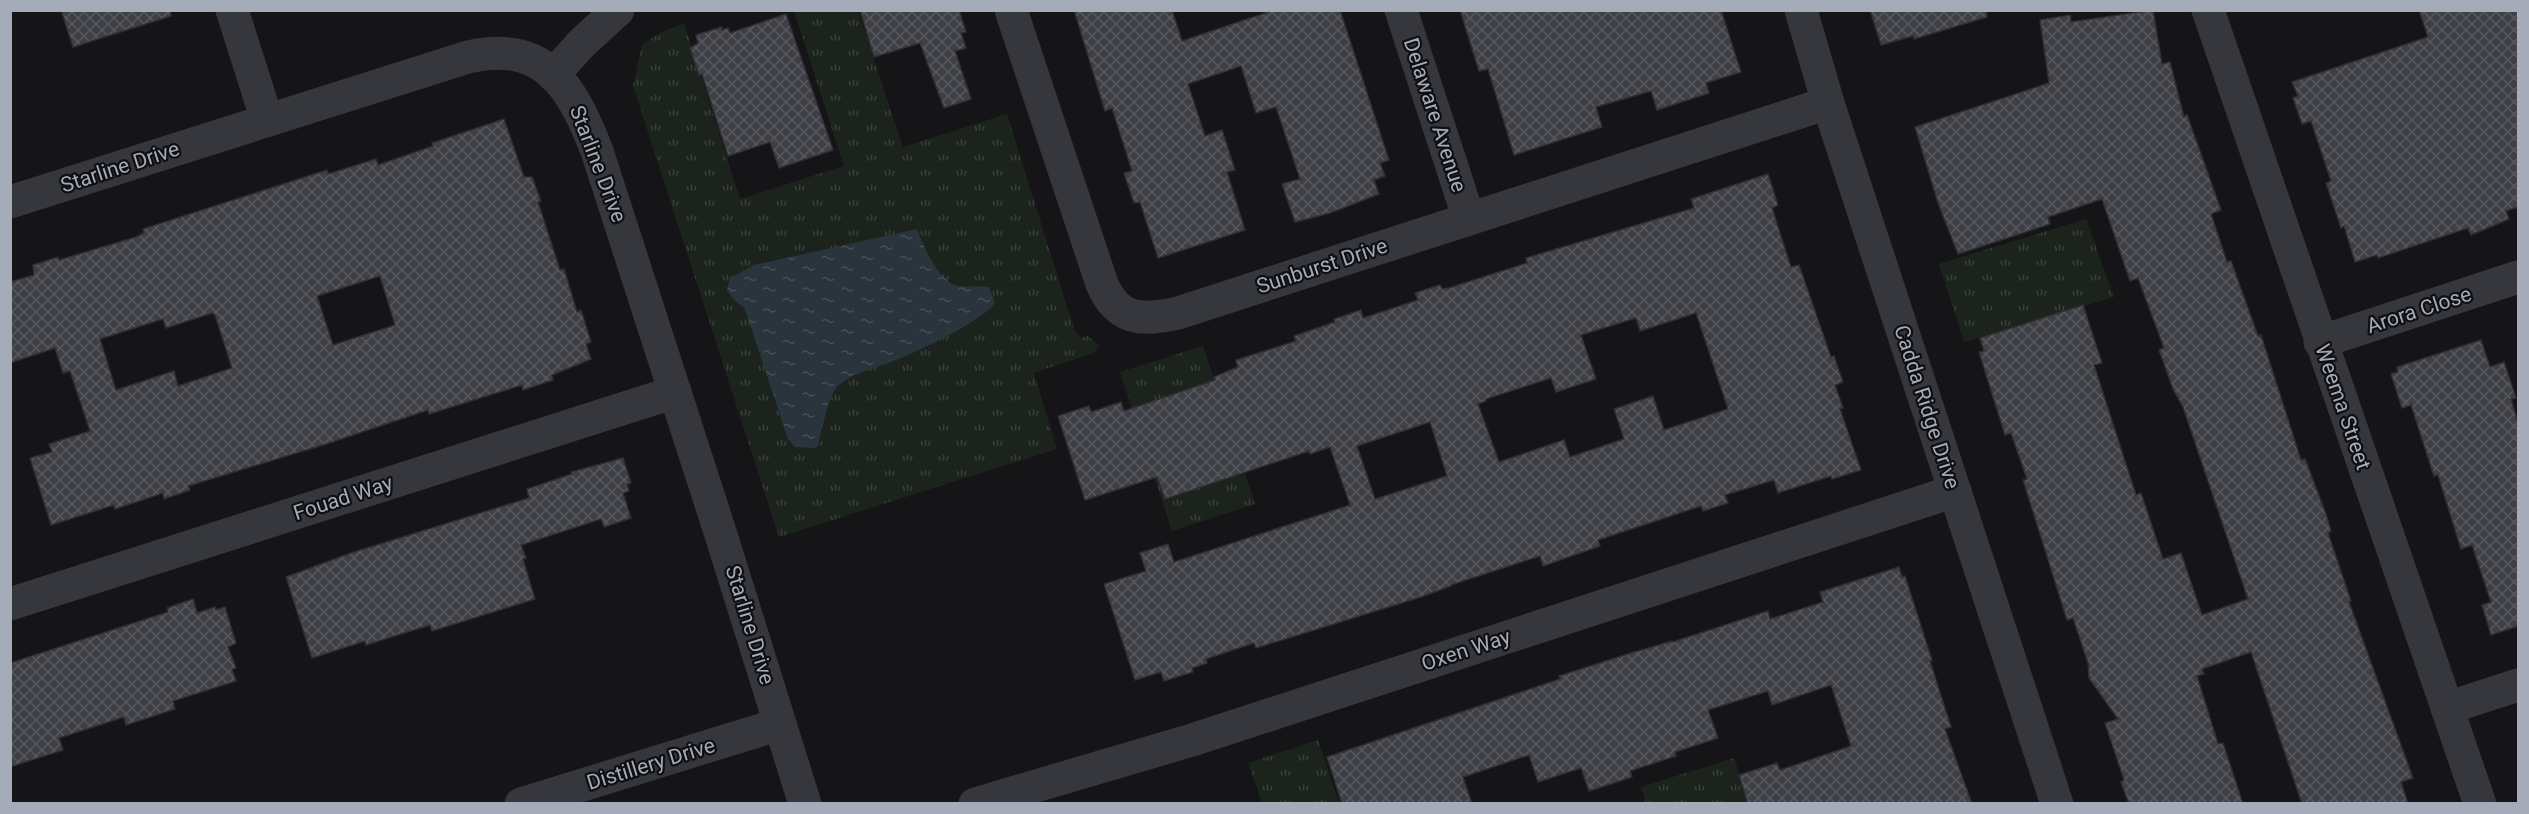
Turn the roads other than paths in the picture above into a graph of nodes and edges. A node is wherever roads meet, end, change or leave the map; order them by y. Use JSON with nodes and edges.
{"nodes":[{"id":1,"x":232,"y":10,"type":"edge"},
{"id":2,"x":618,"y":10,"type":"edge"},
{"id":3,"x":1011,"y":10,"type":"edge"},
{"id":4,"x":1401,"y":10,"type":"edge"},
{"id":5,"x":1801,"y":10,"type":"edge"},
{"id":6,"x":2208,"y":10,"type":"edge"},
{"id":7,"x":553,"y":75,"type":"junction"},
{"id":8,"x":1828,"y":103,"type":"junction"},
{"id":9,"x":267,"y":120,"type":"junction"},
{"id":10,"x":10,"y":202,"type":"edge"},
{"id":11,"x":1469,"y":219,"type":"junction"},
{"id":12,"x":2518,"y":277,"type":"edge"},
{"id":13,"x":2320,"y":342,"type":"junction"},
{"id":14,"x":675,"y":392,"type":"junction"},
{"id":15,"x":1955,"y":491,"type":"junction"},
{"id":16,"x":10,"y":604,"type":"edge"},
{"id":17,"x":2518,"y":685,"type":"edge"},
{"id":18,"x":2447,"y":708,"type":"junction"},
{"id":19,"x":780,"y":724,"type":"junction"},
{"id":20,"x":521,"y":804,"type":"edge"},
{"id":21,"x":805,"y":804,"type":"edge"},
{"id":22,"x":975,"y":804,"type":"edge"},
{"id":23,"x":2057,"y":804,"type":"edge"},
{"id":24,"x":2480,"y":804,"type":"edge"}],
"edges":[{"from":1,"to":9,"type":"street"},
{"from":2,"to":7,"type":"street"},
{"from":3,"to":11,"type":"street","name":"Sunburst Drive"},
{"from":4,"to":11,"type":"street","name":"Delaware Avenue"},
{"from":5,"to":8,"type":"street","name":"Cadda Ridge Drive"},
{"from":6,"to":13,"type":"street","name":"Weema Street"},
{"from":7,"to":9,"type":"street","name":"Starline Drive"},
{"from":7,"to":14,"type":"street","name":"Starline Drive"},
{"from":8,"to":11,"type":"street","name":"Sunburst Drive"},
{"from":8,"to":15,"type":"street","name":"Cadda Ridge Drive"},
{"from":9,"to":10,"type":"street","name":"Starline Drive"},
{"from":12,"to":13,"type":"street","name":"Arora Close"},
{"from":13,"to":18,"type":"street","name":"Weema Street"},
{"from":14,"to":16,"type":"street","name":"Fouad Way"},
{"from":14,"to":19,"type":"street","name":"Starline Drive"},
{"from":15,"to":22,"type":"street","name":"Oxen Way"},
{"from":15,"to":23,"type":"street","name":"Cadda Ridge Drive"},
{"from":17,"to":18,"type":"street"},
{"from":18,"to":24,"type":"street","name":"Weema Street"},
{"from":19,"to":20,"type":"street","name":"Distillery Drive"},
{"from":19,"to":21,"type":"street","name":"Starline Drive"}]}
